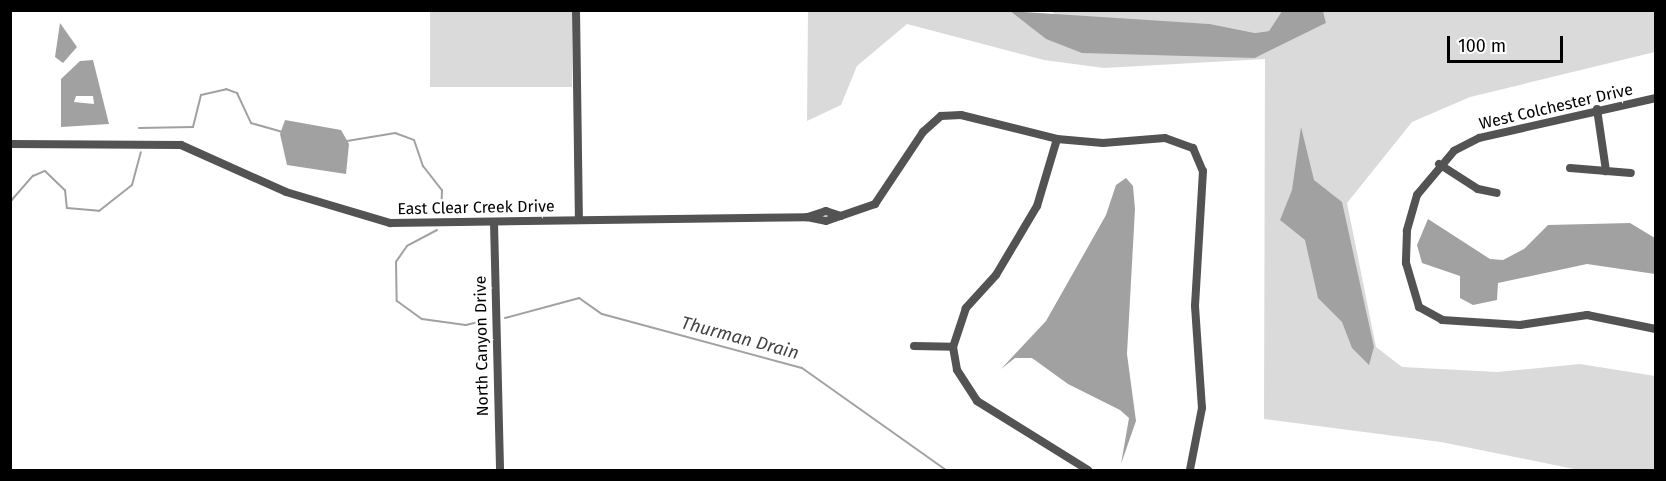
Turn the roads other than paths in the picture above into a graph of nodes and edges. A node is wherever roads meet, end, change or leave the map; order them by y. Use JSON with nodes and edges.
{"nodes":[{"id":1,"x":576,"y":10,"type":"edge"},
{"id":2,"x":1656,"y":98,"type":"edge"},
{"id":3,"x":1597,"y":109,"type":"junction"},
{"id":4,"x":1057,"y":139,"type":"junction"},
{"id":5,"x":13,"y":144,"type":"edge"},
{"id":6,"x":1439,"y":164,"type":"junction"},
{"id":7,"x":1570,"y":168,"type":"dead end"},
{"id":8,"x":1606,"y":171,"type":"junction"},
{"id":9,"x":1631,"y":173,"type":"dead end"},
{"id":10,"x":1497,"y":193,"type":"dead end"},
{"id":11,"x":579,"y":220,"type":"junction"},
{"id":12,"x":494,"y":222,"type":"junction"},
{"id":13,"x":1656,"y":329,"type":"edge"},
{"id":14,"x":914,"y":346,"type":"dead end"},
{"id":15,"x":953,"y":347,"type":"junction"},
{"id":16,"x":500,"y":471,"type":"edge"},
{"id":17,"x":1088,"y":471,"type":"edge"},
{"id":18,"x":1190,"y":471,"type":"edge"}],
"edges":[{"from":1,"to":11,"type":"street"},
{"from":2,"to":3,"type":"street","name":"West Colchester Drive"},
{"from":3,"to":6,"type":"street","name":"West Colchester Drive"},
{"from":3,"to":8,"type":"street"},
{"from":4,"to":11,"type":"street","name":"East Clear Creek Drive"},
{"from":4,"to":15,"type":"street"},
{"from":4,"to":18,"type":"street"},
{"from":5,"to":12,"type":"street","name":"East Clear Creek Drive"},
{"from":6,"to":10,"type":"street"},
{"from":6,"to":13,"type":"street","name":"West Colchester Drive"},
{"from":7,"to":8,"type":"street"},
{"from":8,"to":9,"type":"street"},
{"from":11,"to":12,"type":"street","name":"East Clear Creek Drive"},
{"from":12,"to":16,"type":"street","name":"North Canyon Drive"},
{"from":14,"to":15,"type":"street"},
{"from":15,"to":17,"type":"street"}]}
